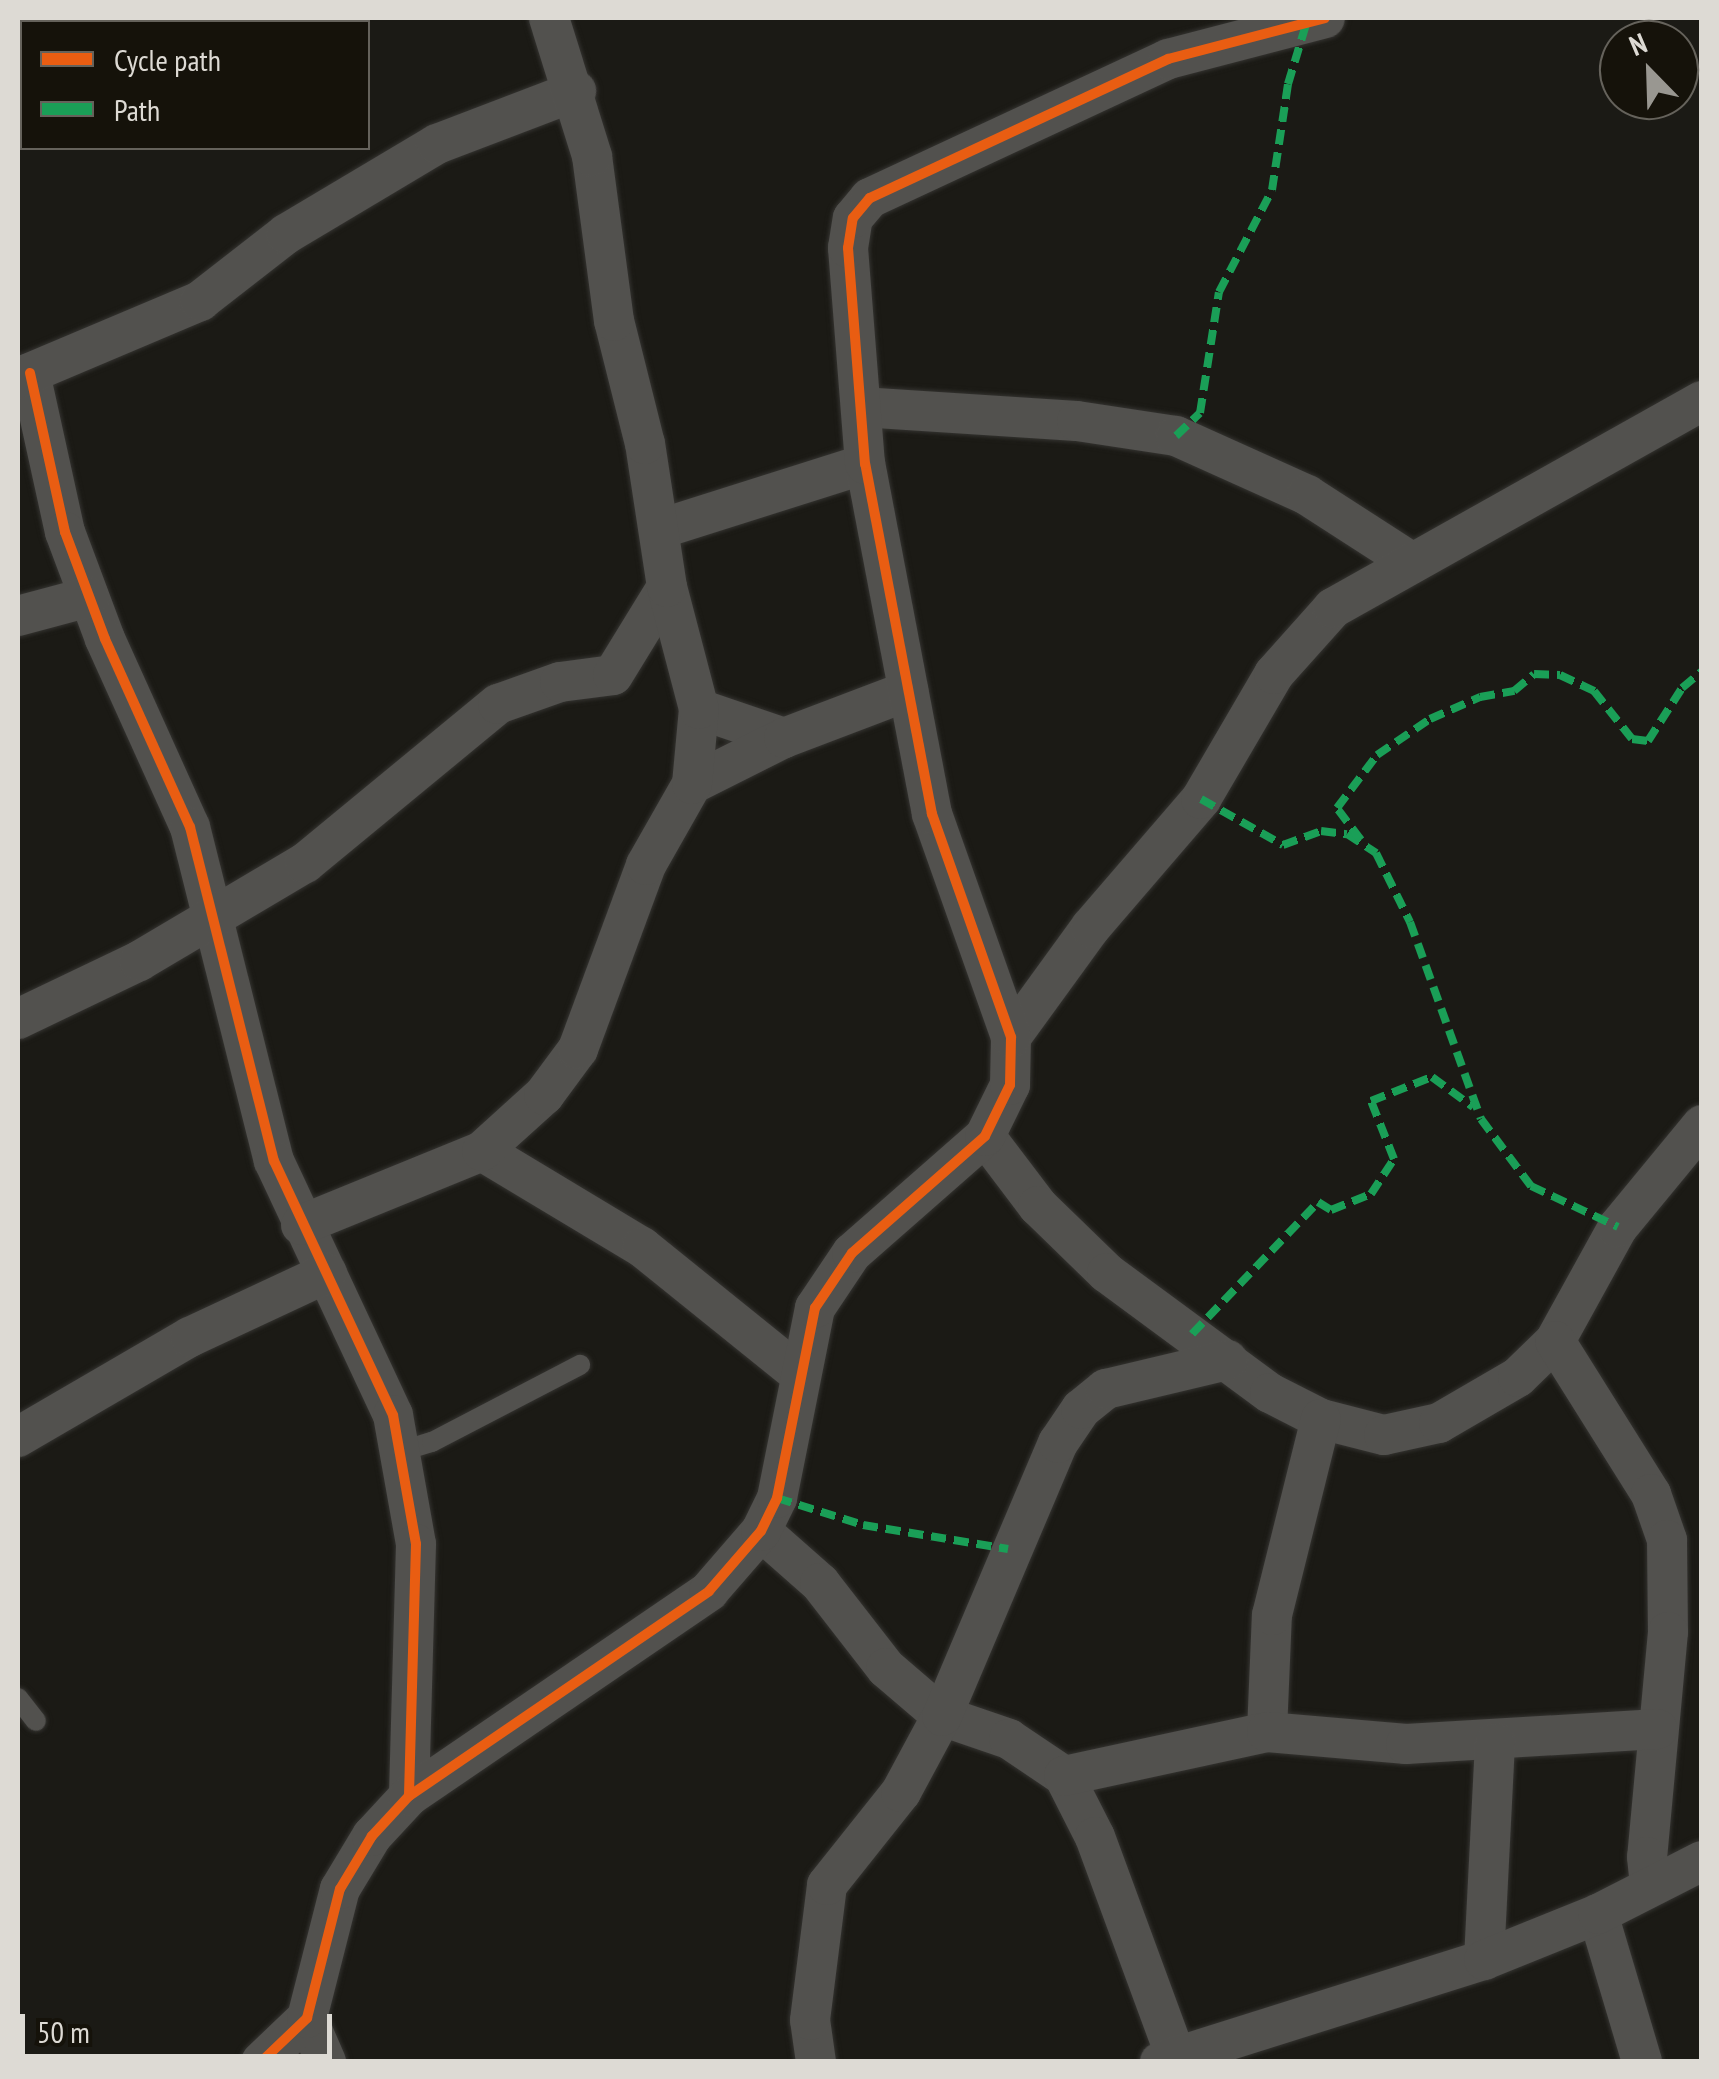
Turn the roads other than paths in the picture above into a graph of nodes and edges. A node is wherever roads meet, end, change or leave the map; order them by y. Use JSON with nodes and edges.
{"nodes":[{"id":1,"x":549,"y":18,"type":"edge"},
{"id":2,"x":1326,"y":18,"type":"edge"},
{"id":3,"x":576,"y":90,"type":"junction"},
{"id":4,"x":24,"y":376,"type":"edge"},
{"id":5,"x":1702,"y":401,"type":"edge"},
{"id":6,"x":862,"y":407,"type":"junction"},
{"id":7,"x":865,"y":464,"type":"junction"},
{"id":8,"x":660,"y":528,"type":"junction"},
{"id":9,"x":1408,"y":560,"type":"junction"},
{"id":10,"x":666,"y":587,"type":"junction"},
{"id":11,"x":90,"y":597,"type":"junction"},
{"id":12,"x":18,"y":616,"type":"edge"},
{"id":13,"x":908,"y":691,"type":"junction"},
{"id":14,"x":699,"y":709,"type":"junction"},
{"id":15,"x":784,"y":738,"type":"junction"},
{"id":16,"x":692,"y":784,"type":"junction"},
{"id":17,"x":210,"y":920,"type":"junction"},
{"id":18,"x":18,"y":1019,"type":"edge"},
{"id":19,"x":1012,"y":1037,"type":"junction"},
{"id":20,"x":1702,"y":1126,"type":"edge"},
{"id":21,"x":985,"y":1136,"type":"junction"},
{"id":22,"x":482,"y":1151,"type":"junction"},
{"id":23,"x":302,"y":1225,"type":"junction"},
{"id":24,"x":327,"y":1274,"type":"junction"},
{"id":25,"x":1555,"y":1341,"type":"junction"},
{"id":26,"x":1228,"y":1360,"type":"junction"},
{"id":27,"x":580,"y":1364,"type":"dead end"},
{"id":28,"x":798,"y":1373,"type":"junction"},
{"id":29,"x":1321,"y":1419,"type":"junction"},
{"id":30,"x":18,"y":1437,"type":"edge"},
{"id":31,"x":402,"y":1450,"type":"junction"},
{"id":32,"x":761,"y":1532,"type":"junction"},
{"id":33,"x":18,"y":1698,"type":"edge"},
{"id":34,"x":942,"y":1716,"type":"junction"},
{"id":35,"x":36,"y":1721,"type":"dead end"},
{"id":36,"x":1658,"y":1729,"type":"junction"},
{"id":37,"x":1267,"y":1732,"type":"junction"},
{"id":38,"x":1495,"y":1743,"type":"junction"},
{"id":39,"x":1064,"y":1776,"type":"junction"},
{"id":40,"x":408,"y":1796,"type":"junction"},
{"id":41,"x":1702,"y":1860,"type":"edge"},
{"id":42,"x":1650,"y":1886,"type":"junction"},
{"id":43,"x":1598,"y":1914,"type":"junction"},
{"id":44,"x":1484,"y":1960,"type":"junction"},
{"id":45,"x":307,"y":2018,"type":"junction"},
{"id":46,"x":1171,"y":2060,"type":"edge"},
{"id":47,"x":261,"y":2062,"type":"edge"},
{"id":48,"x":326,"y":2062,"type":"edge"},
{"id":49,"x":816,"y":2062,"type":"edge"},
{"id":50,"x":1642,"y":2062,"type":"edge"}],
"edges":[{"from":1,"to":3,"type":"street"},
{"from":2,"to":6,"type":"street"},
{"from":3,"to":4,"type":"street"},
{"from":3,"to":8,"type":"street"},
{"from":4,"to":11,"type":"street"},
{"from":5,"to":9,"type":"street"},
{"from":6,"to":7,"type":"street"},
{"from":6,"to":9,"type":"street"},
{"from":7,"to":8,"type":"street"},
{"from":7,"to":13,"type":"street"},
{"from":8,"to":10,"type":"street"},
{"from":9,"to":19,"type":"street"},
{"from":10,"to":14,"type":"street"},
{"from":10,"to":17,"type":"street"},
{"from":11,"to":12,"type":"street"},
{"from":11,"to":17,"type":"street"},
{"from":13,"to":15,"type":"street"},
{"from":13,"to":19,"type":"street"},
{"from":14,"to":15,"type":"street"},
{"from":14,"to":16,"type":"street"},
{"from":15,"to":16,"type":"street"},
{"from":16,"to":22,"type":"street"},
{"from":17,"to":18,"type":"street"},
{"from":17,"to":23,"type":"street"},
{"from":19,"to":21,"type":"street"},
{"from":20,"to":25,"type":"street"},
{"from":21,"to":26,"type":"street"},
{"from":21,"to":28,"type":"street"},
{"from":22,"to":23,"type":"street"},
{"from":22,"to":28,"type":"street"},
{"from":23,"to":24,"type":"street"},
{"from":24,"to":30,"type":"street"},
{"from":24,"to":31,"type":"street"},
{"from":25,"to":29,"type":"street"},
{"from":25,"to":36,"type":"street"},
{"from":26,"to":29,"type":"street"},
{"from":26,"to":34,"type":"street"},
{"from":27,"to":31,"type":"lane"},
{"from":28,"to":32,"type":"street"},
{"from":29,"to":37,"type":"street"},
{"from":31,"to":40,"type":"street"},
{"from":32,"to":34,"type":"street"},
{"from":32,"to":40,"type":"street"},
{"from":33,"to":35,"type":"lane"},
{"from":34,"to":39,"type":"street"},
{"from":34,"to":49,"type":"street"},
{"from":36,"to":38,"type":"street"},
{"from":36,"to":42,"type":"street"},
{"from":37,"to":38,"type":"street"},
{"from":37,"to":39,"type":"street"},
{"from":38,"to":44,"type":"street"},
{"from":39,"to":46,"type":"street"},
{"from":40,"to":45,"type":"street"},
{"from":41,"to":42,"type":"street"},
{"from":42,"to":43,"type":"street"},
{"from":43,"to":44,"type":"street"},
{"from":43,"to":50,"type":"street"},
{"from":44,"to":46,"type":"street"},
{"from":45,"to":47,"type":"street"},
{"from":45,"to":48,"type":"street"}]}
